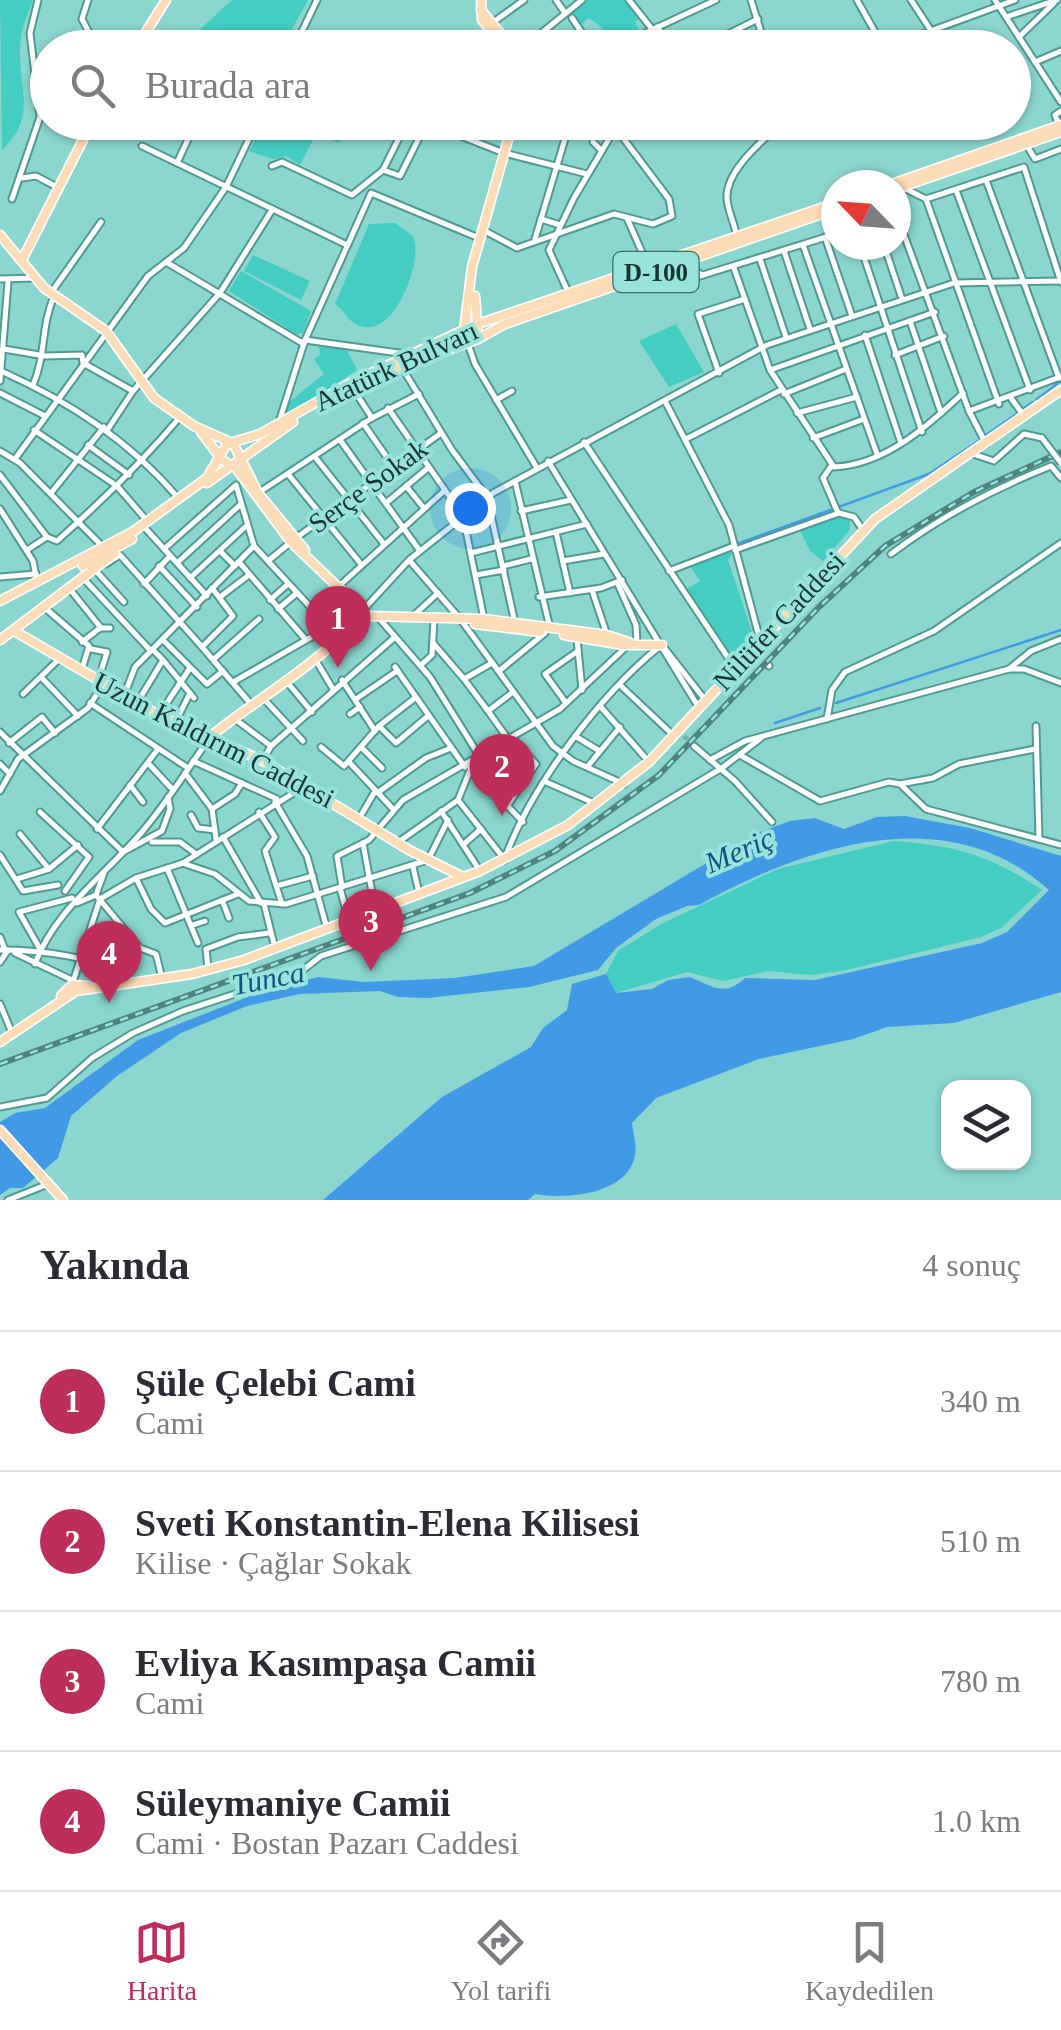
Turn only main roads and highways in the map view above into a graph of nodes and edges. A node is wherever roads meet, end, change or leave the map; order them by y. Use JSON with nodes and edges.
{"nodes":[{"id":1,"x":166,"y":0,"type":"edge"},
{"id":2,"x":481,"y":5,"type":"edge"},
{"id":3,"x":147,"y":30,"type":"edge"},
{"id":4,"x":492,"y":30,"type":"edge"},
{"id":5,"x":497,"y":30,"type":"edge"},
{"id":6,"x":1060,"y":128,"type":"edge"},
{"id":7,"x":1031,"y":138,"type":"edge"},
{"id":8,"x":82,"y":140,"type":"edge"},
{"id":9,"x":510,"y":140,"type":"edge"},
{"id":10,"x":1024,"y":140,"type":"edge"},
{"id":11,"x":911,"y":178,"type":"edge"},
{"id":12,"x":911,"y":184,"type":"edge"},
{"id":13,"x":821,"y":211,"type":"edge"},
{"id":14,"x":821,"y":212,"type":"edge"},
{"id":15,"x":482,"y":235,"type":"junction"},
{"id":16,"x":0,"y":236,"type":"edge"},
{"id":17,"x":22,"y":260,"type":"junction"},
{"id":18,"x":476,"y":325,"type":"junction"},
{"id":19,"x":465,"y":330,"type":"junction"},
{"id":20,"x":478,"y":339,"type":"junction"},
{"id":21,"x":467,"y":342,"type":"junction"},
{"id":22,"x":1061,"y":390,"type":"edge"},
{"id":23,"x":194,"y":426,"type":"junction"},
{"id":24,"x":231,"y":442,"type":"junction"},
{"id":25,"x":218,"y":454,"type":"junction"},
{"id":26,"x":241,"y":457,"type":"junction"},
{"id":27,"x":231,"y":464,"type":"junction"},
{"id":28,"x":255,"y":495,"type":"junction"},
{"id":29,"x":147,"y":526,"type":"junction"},
{"id":30,"x":120,"y":551,"type":"junction"},
{"id":31,"x":0,"y":604,"type":"edge"},
{"id":32,"x":365,"y":614,"type":"junction"},
{"id":33,"x":461,"y":620,"type":"junction"},
{"id":34,"x":548,"y":631,"type":"junction"},
{"id":35,"x":16,"y":632,"type":"junction"},
{"id":36,"x":0,"y":640,"type":"edge"},
{"id":37,"x":634,"y":642,"type":"junction"},
{"id":38,"x":662,"y":645,"type":"road end"},
{"id":39,"x":209,"y":738,"type":"junction"},
{"id":40,"x":464,"y":878,"type":"junction"},
{"id":41,"x":0,"y":1042,"type":"edge"},
{"id":42,"x":0,"y":1130,"type":"edge"},
{"id":43,"x":63,"y":1200,"type":"edge"}],
"edges":[{"from":1,"to":3,"type":"main road"},
{"from":2,"to":4,"type":"main road"},
{"from":2,"to":5,"type":"main road"},
{"from":6,"to":7,"type":"main road"},
{"from":6,"to":12,"type":"main road"},
{"from":8,"to":17,"type":"main road"},
{"from":9,"to":15,"type":"main road"},
{"from":10,"to":11,"type":"main road"},
{"from":13,"to":18,"type":"main road","name":"Atatürk Bulvarı","number":"D-100"},
{"from":14,"to":20,"type":"main road","name":"Atatürk Bulvarı","number":"D-100"},
{"from":15,"to":18,"type":"main road"},
{"from":15,"to":19,"type":"main road"},
{"from":16,"to":17,"type":"main road"},
{"from":17,"to":23,"type":"main road"},
{"from":18,"to":19,"type":"main road","name":"Atatürk Bulvarı","number":"D-100"},
{"from":18,"to":20,"type":"main road"},
{"from":19,"to":21,"type":"main road"},
{"from":19,"to":24,"type":"main road","name":"Atatürk Bulvarı","number":"D-100"},
{"from":20,"to":21,"type":"main road","name":"Atatürk Bulvarı","number":"D-100"},
{"from":21,"to":26,"type":"main road","name":"Atatürk Bulvarı","number":"D-100"},
{"from":22,"to":40,"type":"main road","name":"Nilüfer Caddesi"},
{"from":23,"to":24,"type":"main road"},
{"from":23,"to":25,"type":"main road"},
{"from":24,"to":25,"type":"main road","name":"Atatürk Bulvarı","number":"D-100"},
{"from":24,"to":26,"type":"main road"},
{"from":25,"to":27,"type":"main road"},
{"from":25,"to":29,"type":"main road","name":"Atatürk Bulvarı","number":"D-100"},
{"from":26,"to":27,"type":"main road","name":"Atatürk Bulvarı","number":"D-100"},
{"from":26,"to":28,"type":"main road"},
{"from":27,"to":28,"type":"main road"},
{"from":27,"to":29,"type":"main road","name":"Atatürk Bulvarı","number":"D-100"},
{"from":28,"to":32,"type":"main road"},
{"from":29,"to":30,"type":"main road","name":"Atatürk Bulvarı","number":"D-100"},
{"from":29,"to":31,"type":"main road","name":"Atatürk Bulvarı","number":"D-100"},
{"from":30,"to":31,"type":"main road","name":"Atatürk Bulvarı","number":"D-100"},
{"from":30,"to":35,"type":"main road"},
{"from":32,"to":33,"type":"main road"},
{"from":32,"to":39,"type":"main road"},
{"from":33,"to":34,"type":"main road"},
{"from":33,"to":34,"type":"main road"},
{"from":34,"to":37,"type":"main road"},
{"from":34,"to":37,"type":"main road"},
{"from":35,"to":36,"type":"main road"},
{"from":35,"to":39,"type":"main road","name":"Uzun Kaldırım Caddesi"},
{"from":37,"to":38,"type":"main road"},
{"from":39,"to":40,"type":"main road","name":"Uzun Kaldırım Caddesi"},
{"from":40,"to":41,"type":"main road","name":"Nilüfer Caddesi"},
{"from":42,"to":43,"type":"main road"}]}
